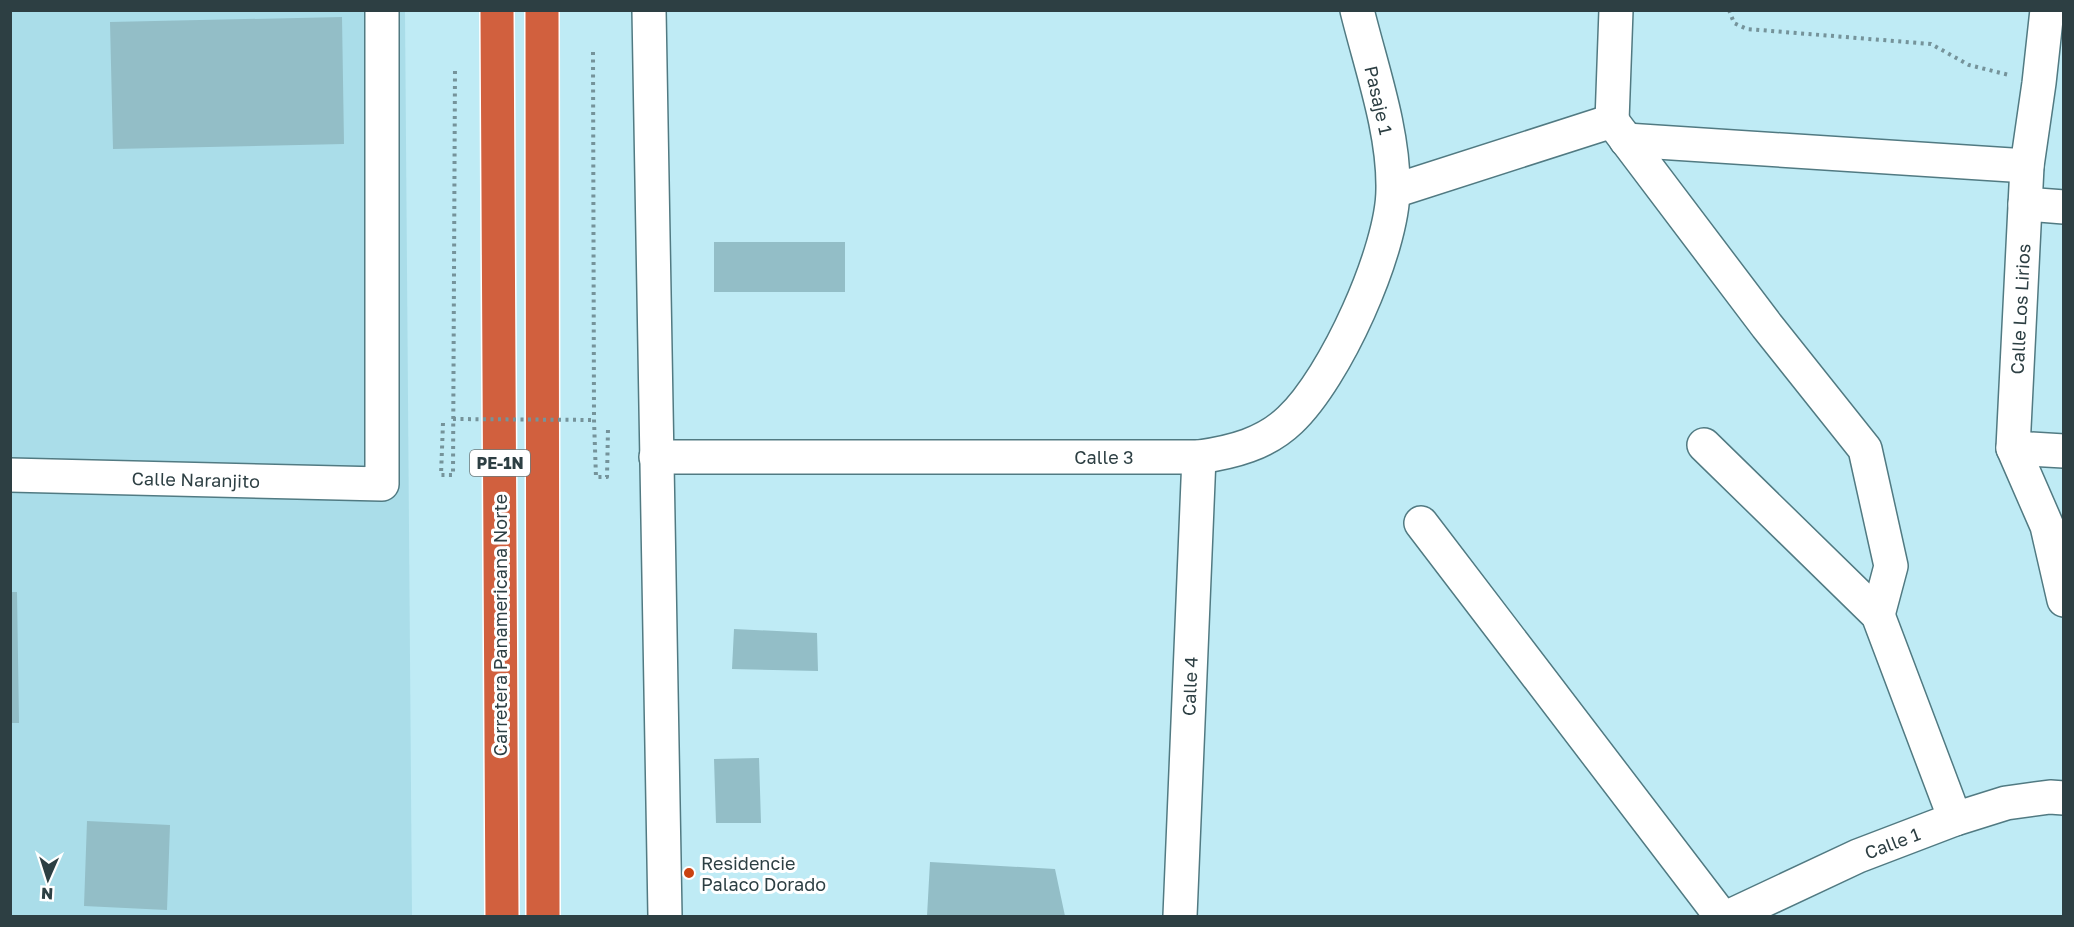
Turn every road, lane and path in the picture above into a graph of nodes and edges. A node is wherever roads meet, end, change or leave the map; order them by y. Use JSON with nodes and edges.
{"nodes":[{"id":1,"x":382,"y":10,"type":"edge"},
{"id":2,"x":497,"y":10,"type":"edge"},
{"id":3,"x":542,"y":10,"type":"edge"},
{"id":4,"x":649,"y":10,"type":"edge"},
{"id":5,"x":1357,"y":10,"type":"edge"},
{"id":6,"x":1616,"y":10,"type":"edge"},
{"id":7,"x":1729,"y":10,"type":"edge"},
{"id":8,"x":2047,"y":10,"type":"edge"},
{"id":9,"x":593,"y":52,"type":"dead end"},
{"id":10,"x":455,"y":68,"type":"dead end"},
{"id":11,"x":2039,"y":83,"type":"junction"},
{"id":12,"x":1619,"y":130,"type":"junction"},
{"id":13,"x":2027,"y":166,"type":"junction"},
{"id":14,"x":1394,"y":191,"type":"junction"},
{"id":15,"x":2025,"y":204,"type":"junction"},
{"id":16,"x":2064,"y":207,"type":"edge"},
{"id":17,"x":453,"y":419,"type":"junction"},
{"id":18,"x":594,"y":420,"type":"junction"},
{"id":19,"x":443,"y":423,"type":"dead end"},
{"id":20,"x":608,"y":429,"type":"dead end"},
{"id":21,"x":1704,"y":445,"type":"dead end"},
{"id":22,"x":2013,"y":448,"type":"junction"},
{"id":23,"x":2064,"y":452,"type":"edge"},
{"id":24,"x":656,"y":457,"type":"junction"},
{"id":25,"x":1199,"y":457,"type":"junction"},
{"id":26,"x":10,"y":475,"type":"edge"},
{"id":27,"x":1421,"y":524,"type":"dead end"},
{"id":28,"x":2064,"y":600,"type":"edge"},
{"id":29,"x":1878,"y":615,"type":"junction"},
{"id":30,"x":2064,"y":798,"type":"edge"},
{"id":31,"x":1955,"y":819,"type":"junction"},
{"id":32,"x":502,"y":916,"type":"edge"},
{"id":33,"x":543,"y":916,"type":"edge"},
{"id":34,"x":665,"y":916,"type":"edge"},
{"id":35,"x":1180,"y":916,"type":"edge"},
{"id":36,"x":1721,"y":916,"type":"edge"},
{"id":37,"x":1730,"y":916,"type":"edge"}],
"edges":[{"from":1,"to":26,"type":"street","name":"Calle Naranjito"},
{"from":2,"to":32,"type":"highway","name":"Carretera Panamericana Norte","number":"PE-1N"},
{"from":3,"to":33,"type":"highway","number":"PE-1N"},
{"from":4,"to":24,"type":"street"},
{"from":5,"to":14,"type":"street","name":"Pasaje 1"},
{"from":6,"to":12,"type":"street"},
{"from":7,"to":11,"type":"path"},
{"from":8,"to":11,"type":"street","name":"Calle Los Lirios"},
{"from":9,"to":18,"type":"path"},
{"from":10,"to":17,"type":"path"},
{"from":11,"to":13,"type":"street","name":"Calle Los Lirios"},
{"from":12,"to":13,"type":"street"},
{"from":12,"to":14,"type":"street"},
{"from":12,"to":29,"type":"street"},
{"from":13,"to":15,"type":"street","name":"Calle Los Lirios"},
{"from":14,"to":25,"type":"street","name":"Calle 3"},
{"from":15,"to":16,"type":"street"},
{"from":15,"to":22,"type":"street","name":"Calle Los Lirios"},
{"from":17,"to":18,"type":"path","bridge":true},
{"from":17,"to":19,"type":"path"},
{"from":18,"to":20,"type":"path"},
{"from":21,"to":29,"type":"street"},
{"from":22,"to":23,"type":"street"},
{"from":22,"to":28,"type":"street","name":"Calle Los Lirios"},
{"from":24,"to":25,"type":"street","name":"Calle 3"},
{"from":24,"to":34,"type":"street"},
{"from":25,"to":35,"type":"street","name":"Calle 4"},
{"from":27,"to":36,"type":"street"},
{"from":29,"to":31,"type":"street"},
{"from":30,"to":31,"type":"street","name":"Calle 1"},
{"from":31,"to":37,"type":"street","name":"Calle 1"}]}
